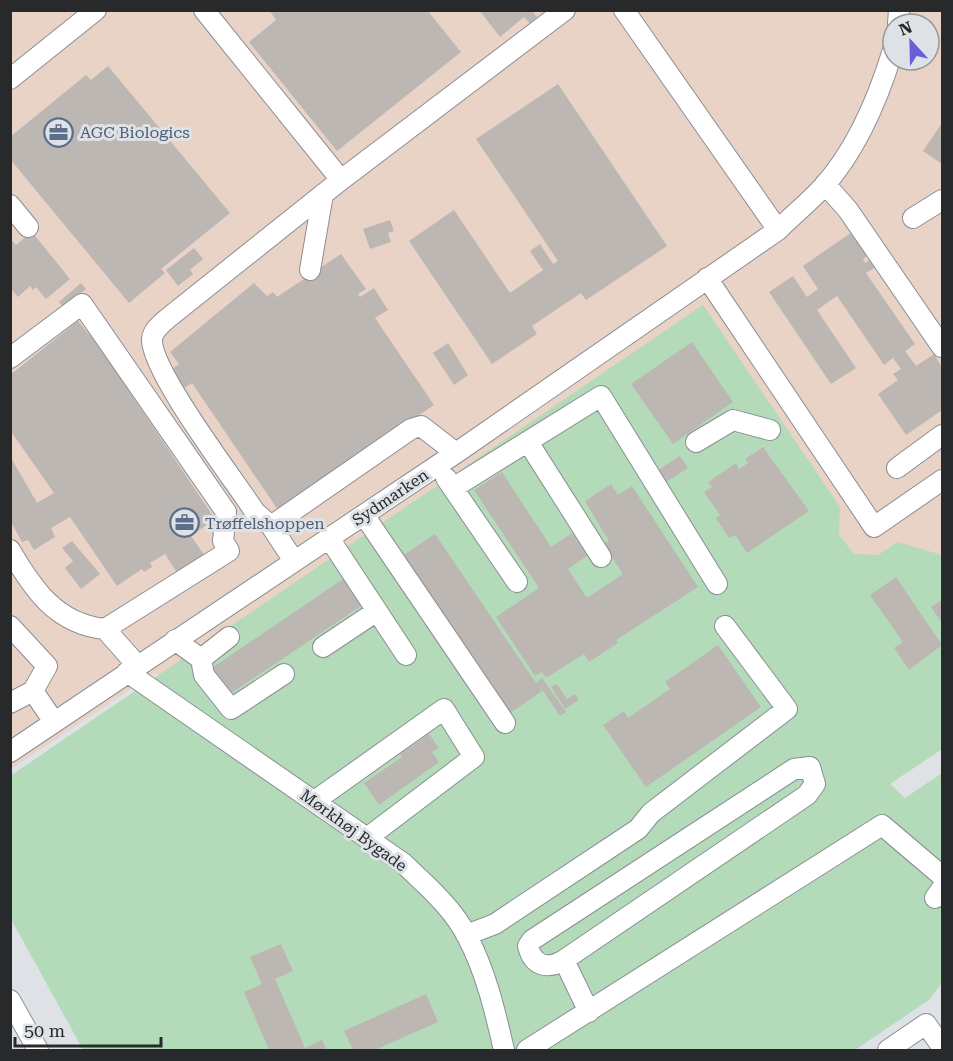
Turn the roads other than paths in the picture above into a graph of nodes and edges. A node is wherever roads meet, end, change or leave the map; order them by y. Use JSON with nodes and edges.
{"nodes":[{"id":1,"x":96,"y":10,"type":"edge"},
{"id":2,"x":204,"y":10,"type":"edge"},
{"id":3,"x":565,"y":10,"type":"edge"},
{"id":4,"x":624,"y":10,"type":"edge"},
{"id":5,"x":886,"y":72,"type":"edge"},
{"id":6,"x":10,"y":79,"type":"edge"},
{"id":7,"x":341,"y":180,"type":"junction"},
{"id":8,"x":825,"y":184,"type":"junction"},
{"id":9,"x":323,"y":194,"type":"junction"},
{"id":10,"x":942,"y":200,"type":"edge"},
{"id":11,"x":10,"y":205,"type":"edge"},
{"id":12,"x":913,"y":218,"type":"dead end"},
{"id":13,"x":28,"y":227,"type":"dead end"},
{"id":14,"x":778,"y":230,"type":"junction"},
{"id":15,"x":310,"y":270,"type":"dead end"},
{"id":16,"x":707,"y":278,"type":"junction"},
{"id":17,"x":942,"y":347,"type":"edge"},
{"id":18,"x":10,"y":358,"type":"edge"},
{"id":19,"x":770,"y":430,"type":"dead end"},
{"id":20,"x":942,"y":435,"type":"edge"},
{"id":21,"x":528,"y":442,"type":"junction"},
{"id":22,"x":696,"y":442,"type":"dead end"},
{"id":23,"x":456,"y":453,"type":"junction"},
{"id":24,"x":438,"y":465,"type":"junction"},
{"id":25,"x":897,"y":468,"type":"dead end"},
{"id":26,"x":942,"y":480,"type":"edge"},
{"id":27,"x":453,"y":488,"type":"junction"},
{"id":28,"x":364,"y":514,"type":"junction"},
{"id":29,"x":271,"y":525,"type":"junction"},
{"id":30,"x":329,"y":538,"type":"junction"},
{"id":31,"x":10,"y":550,"type":"edge"},
{"id":32,"x":601,"y":557,"type":"dead end"},
{"id":33,"x":294,"y":561,"type":"junction"},
{"id":34,"x":517,"y":582,"type":"dead end"},
{"id":35,"x":717,"y":584,"type":"dead end"},
{"id":36,"x":377,"y":611,"type":"junction"},
{"id":37,"x":10,"y":626,"type":"edge"},
{"id":38,"x":725,"y":626,"type":"dead end"},
{"id":39,"x":105,"y":629,"type":"junction"},
{"id":40,"x":230,"y":637,"type":"dead end"},
{"id":41,"x":175,"y":640,"type":"junction"},
{"id":42,"x":323,"y":647,"type":"dead end"},
{"id":43,"x":406,"y":655,"type":"dead end"},
{"id":44,"x":201,"y":659,"type":"junction"},
{"id":45,"x":132,"y":669,"type":"junction"},
{"id":46,"x":284,"y":674,"type":"dead end"},
{"id":47,"x":33,"y":691,"type":"junction"},
{"id":48,"x":10,"y":704,"type":"edge"},
{"id":49,"x":54,"y":722,"type":"junction"},
{"id":50,"x":505,"y":723,"type":"dead end"},
{"id":51,"x":10,"y":752,"type":"edge"},
{"id":52,"x":316,"y":801,"type":"junction"},
{"id":53,"x":368,"y":838,"type":"junction"},
{"id":54,"x":942,"y":876,"type":"edge"},
{"id":55,"x":466,"y":935,"type":"junction"},
{"id":56,"x":564,"y":960,"type":"junction"},
{"id":57,"x":10,"y":1000,"type":"edge"},
{"id":58,"x":589,"y":1012,"type":"junction"},
{"id":59,"x":942,"y":1047,"type":"edge"},
{"id":60,"x":39,"y":1050,"type":"edge"},
{"id":61,"x":504,"y":1050,"type":"edge"},
{"id":62,"x":527,"y":1050,"type":"edge"},
{"id":63,"x":888,"y":1050,"type":"edge"}],
"edges":[{"from":1,"to":6,"type":"street"},
{"from":2,"to":7,"type":"street"},
{"from":3,"to":7,"type":"street"},
{"from":4,"to":14,"type":"street"},
{"from":5,"to":8,"type":"street","name":"Sydmarken"},
{"from":7,"to":9,"type":"street"},
{"from":8,"to":14,"type":"street","name":"Sydmarken"},
{"from":8,"to":17,"type":"street"},
{"from":9,"to":15,"type":"street"},
{"from":9,"to":29,"type":"street"},
{"from":10,"to":12,"type":"street"},
{"from":11,"to":13,"type":"street"},
{"from":14,"to":16,"type":"street","name":"Sydmarken"},
{"from":16,"to":23,"type":"street","name":"Sydmarken"},
{"from":16,"to":26,"type":"street"},
{"from":18,"to":39,"type":"street"},
{"from":19,"to":22,"type":"street"},
{"from":20,"to":25,"type":"street"},
{"from":21,"to":27,"type":"street"},
{"from":21,"to":32,"type":"street"},
{"from":21,"to":35,"type":"street"},
{"from":23,"to":24,"type":"street","name":"Sydmarken"},
{"from":23,"to":29,"type":"street"},
{"from":24,"to":27,"type":"street"},
{"from":24,"to":28,"type":"street","name":"Sydmarken"},
{"from":27,"to":34,"type":"street"},
{"from":28,"to":30,"type":"street","name":"Sydmarken"},
{"from":28,"to":50,"type":"street"},
{"from":29,"to":33,"type":"street"},
{"from":30,"to":33,"type":"street","name":"Sydmarken"},
{"from":30,"to":36,"type":"street"},
{"from":31,"to":39,"type":"street"},
{"from":33,"to":41,"type":"street","name":"Sydmarken"},
{"from":36,"to":42,"type":"street"},
{"from":36,"to":43,"type":"street"},
{"from":37,"to":47,"type":"street"},
{"from":38,"to":55,"type":"street"},
{"from":39,"to":45,"type":"street","name":"Mørkhøj Bygade"},
{"from":40,"to":44,"type":"street"},
{"from":41,"to":44,"type":"street"},
{"from":41,"to":45,"type":"street","name":"Sydmarken"},
{"from":44,"to":46,"type":"street"},
{"from":45,"to":49,"type":"street","name":"Sydmarken"},
{"from":45,"to":52,"type":"street","name":"Mørkhøj Bygade"},
{"from":47,"to":48,"type":"street"},
{"from":47,"to":49,"type":"street"},
{"from":49,"to":51,"type":"street","name":"Sydmarken"},
{"from":52,"to":53,"type":"street","name":"Mørkhøj Bygade"},
{"from":52,"to":53,"type":"street"},
{"from":53,"to":55,"type":"street","name":"Mørkhøj Bygade"},
{"from":54,"to":58,"type":"street"},
{"from":55,"to":61,"type":"street","name":"Mørkhøj Bygade"},
{"from":56,"to":56,"type":"street"},
{"from":56,"to":58,"type":"street"},
{"from":57,"to":60,"type":"street"},
{"from":58,"to":62,"type":"street"},
{"from":59,"to":63,"type":"street"}]}
